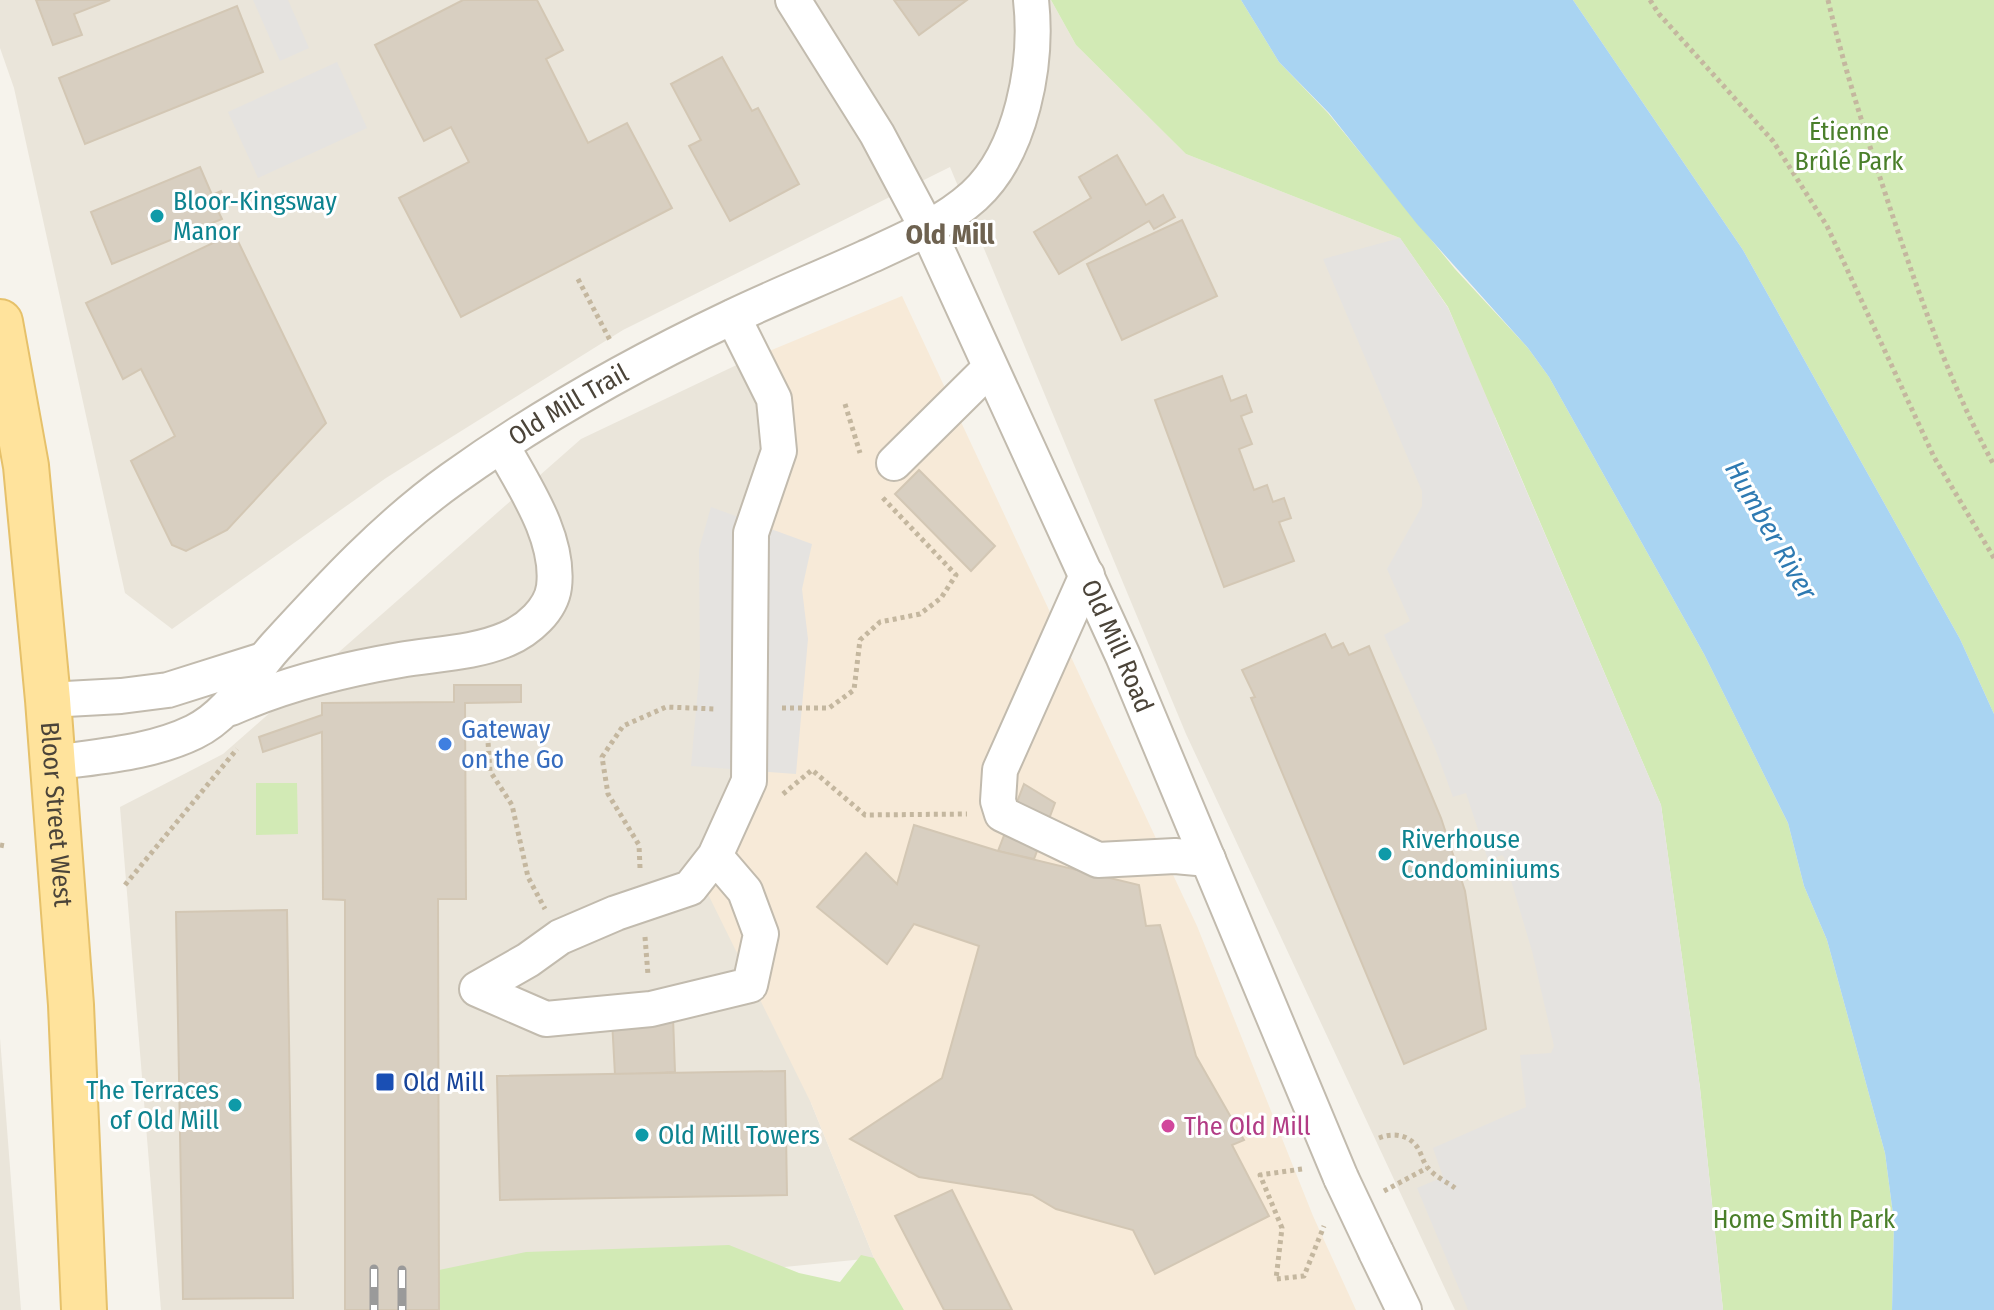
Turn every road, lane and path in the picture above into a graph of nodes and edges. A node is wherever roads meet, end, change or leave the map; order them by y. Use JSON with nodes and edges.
{"nodes":[{"id":1,"x":793,"y":0,"type":"edge"},
{"id":2,"x":1031,"y":0,"type":"edge"},
{"id":3,"x":1650,"y":0,"type":"edge"},
{"id":4,"x":1828,"y":0,"type":"edge"},
{"id":5,"x":927,"y":228,"type":"junction"},
{"id":6,"x":578,"y":279,"type":"dead end"},
{"id":7,"x":733,"y":317,"type":"junction"},
{"id":8,"x":1,"y":327,"type":"edge"},
{"id":9,"x":612,"y":345,"type":"dead end"},
{"id":10,"x":990,"y":368,"type":"junction"},
{"id":11,"x":845,"y":404,"type":"dead end"},
{"id":12,"x":502,"y":446,"type":"junction"},
{"id":13,"x":878,"y":460,"type":"joint"},
{"id":14,"x":1994,"y":465,"type":"edge"},
{"id":15,"x":880,"y":496,"type":"dead end"},
{"id":16,"x":1994,"y":558,"type":"edge"},
{"id":17,"x":1087,"y":575,"type":"junction"},
{"id":18,"x":263,"y":660,"type":"junction"},
{"id":19,"x":48,"y":700,"type":"junction"},
{"id":20,"x":750,"y":709,"type":"junction"},
{"id":21,"x":224,"y":711,"type":"junction"},
{"id":22,"x":487,"y":727,"type":"dead end"},
{"id":23,"x":242,"y":742,"type":"dead end"},
{"id":24,"x":53,"y":763,"type":"junction"},
{"id":25,"x":1002,"y":814,"type":"junction"},
{"id":26,"x":734,"y":815,"type":"junction"},
{"id":27,"x":715,"y":856,"type":"junction"},
{"id":28,"x":1208,"y":859,"type":"junction"},
{"id":29,"x":125,"y":885,"type":"dead end"},
{"id":30,"x":642,"y":904,"type":"junction"},
{"id":31,"x":560,"y":937,"type":"junction"},
{"id":32,"x":651,"y":1009,"type":"junction"},
{"id":33,"x":1379,"y":1138,"type":"dead end"},
{"id":34,"x":1427,"y":1168,"type":"junction"},
{"id":35,"x":1303,"y":1169,"type":"dead end"},
{"id":36,"x":1455,"y":1188,"type":"dead end"},
{"id":37,"x":1376,"y":1196,"type":"dead end"},
{"id":38,"x":1326,"y":1223,"type":"dead end"},
{"id":39,"x":84,"y":1310,"type":"edge"},
{"id":40,"x":1404,"y":1310,"type":"edge"}],
"edges":[{"from":1,"to":5,"type":"street","name":"Old Mill Road"},
{"from":2,"to":5,"type":"street","name":"Old Mill Trail"},
{"from":3,"to":16,"type":"path"},
{"from":4,"to":14,"type":"path"},
{"from":5,"to":7,"type":"street","name":"Old Mill Trail"},
{"from":5,"to":10,"type":"street","name":"Old Mill Road"},
{"from":6,"to":9,"type":"path"},
{"from":7,"to":12,"type":"street","name":"Old Mill Trail"},
{"from":7,"to":20,"type":"street"},
{"from":8,"to":19,"type":"main road","name":"Bloor Street West"},
{"from":10,"to":13,"type":"street"},
{"from":10,"to":17,"type":"street","name":"Old Mill Road"},
{"from":11,"to":13,"type":"path"},
{"from":12,"to":18,"type":"street","name":"Old Mill Trail"},
{"from":12,"to":21,"type":"street"},
{"from":15,"to":20,"type":"path"},
{"from":17,"to":25,"type":"street"},
{"from":17,"to":28,"type":"street","name":"Old Mill Road"},
{"from":18,"to":19,"type":"street","name":"Old Mill Trail"},
{"from":18,"to":21,"type":"street","name":"Old Mill Trail"},
{"from":19,"to":24,"type":"main road","name":"Bloor Street West"},
{"from":20,"to":26,"type":"street"},
{"from":20,"to":30,"type":"path"},
{"from":21,"to":24,"type":"street","name":"Old Mill Trail"},
{"from":22,"to":31,"type":"path"},
{"from":23,"to":29,"type":"path"},
{"from":24,"to":39,"type":"main road","name":"Bloor Street West"},
{"from":25,"to":26,"type":"path"},
{"from":25,"to":28,"type":"street"},
{"from":26,"to":27,"type":"street"},
{"from":27,"to":30,"type":"street"},
{"from":27,"to":32,"type":"street"},
{"from":28,"to":40,"type":"street","name":"Old Mill Road","bridge":true},
{"from":30,"to":31,"type":"street"},
{"from":30,"to":32,"type":"path"},
{"from":31,"to":32,"type":"street"},
{"from":33,"to":34,"type":"path"},
{"from":34,"to":36,"type":"path"},
{"from":34,"to":37,"type":"path"},
{"from":35,"to":38,"type":"path"}]}
